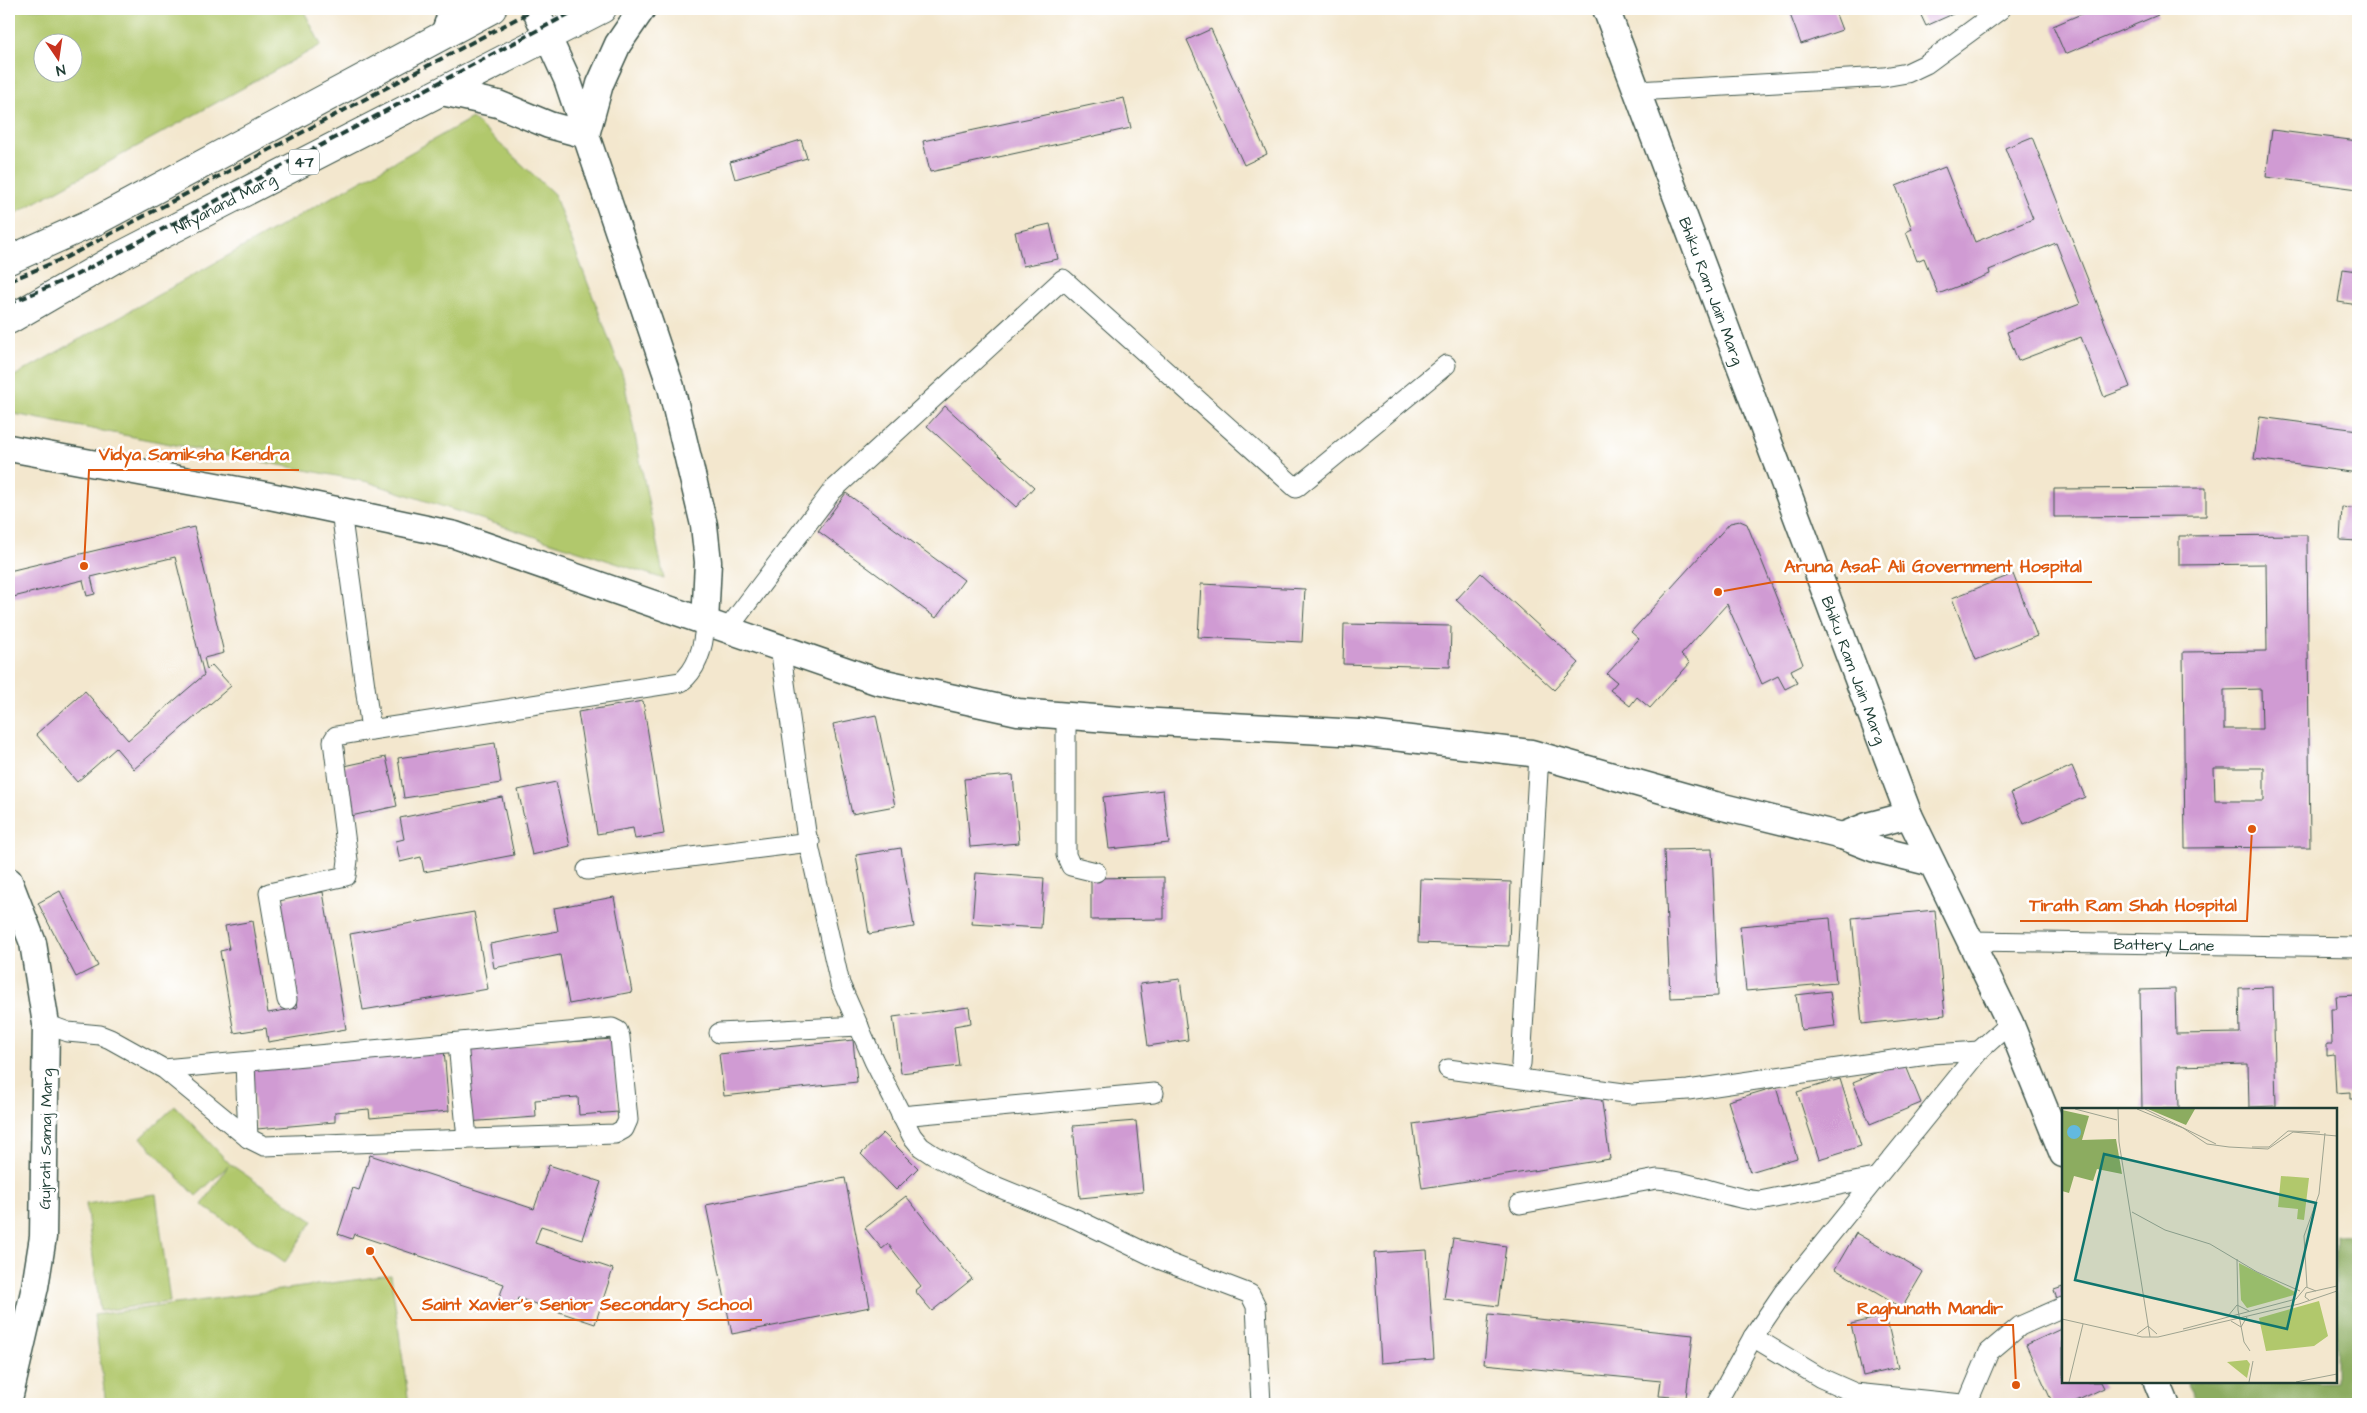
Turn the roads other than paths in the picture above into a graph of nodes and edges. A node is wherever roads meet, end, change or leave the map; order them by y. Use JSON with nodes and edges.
{"nodes":[{"id":1,"x":453,"y":9,"type":"edge"},
{"id":2,"x":492,"y":9,"type":"edge"},
{"id":3,"x":535,"y":9,"type":"edge"},
{"id":4,"x":602,"y":9,"type":"edge"},
{"id":5,"x":642,"y":9,"type":"edge"},
{"id":6,"x":1606,"y":9,"type":"edge"},
{"id":7,"x":2001,"y":9,"type":"edge"},
{"id":8,"x":444,"y":34,"type":"junction"},
{"id":9,"x":548,"y":37,"type":"junction"},
{"id":10,"x":1637,"y":91,"type":"junction"},
{"id":11,"x":442,"y":92,"type":"junction"},
{"id":12,"x":586,"y":134,"type":"junction"},
{"id":13,"x":98,"y":220,"type":"junction"},
{"id":14,"x":118,"y":257,"type":"junction"},
{"id":15,"x":9,"y":260,"type":"edge"},
{"id":16,"x":9,"y":320,"type":"edge"},
{"id":17,"x":1446,"y":365,"type":"dead end"},
{"id":18,"x":9,"y":448,"type":"edge"},
{"id":19,"x":341,"y":512,"type":"junction"},
{"id":20,"x":716,"y":626,"type":"junction"},
{"id":21,"x":780,"y":647,"type":"junction"},
{"id":22,"x":1066,"y":716,"type":"junction"},
{"id":23,"x":371,"y":730,"type":"junction"},
{"id":24,"x":1539,"y":755,"type":"junction"},
{"id":25,"x":1909,"y":815,"type":"junction"},
{"id":26,"x":1842,"y":836,"type":"junction"},
{"id":27,"x":810,"y":842,"type":"junction"},
{"id":28,"x":1932,"y":863,"type":"junction"},
{"id":29,"x":587,"y":870,"type":"dead end"},
{"id":30,"x":1096,"y":872,"type":"dead end"},
{"id":31,"x":9,"y":882,"type":"edge"},
{"id":32,"x":1970,"y":941,"type":"junction"},
{"id":33,"x":2358,"y":947,"type":"edge"},
{"id":34,"x":287,"y":1000,"type":"dead end"},
{"id":35,"x":2010,"y":1023,"type":"junction"},
{"id":36,"x":46,"y":1024,"type":"junction"},
{"id":37,"x":859,"y":1026,"type":"junction"},
{"id":38,"x":719,"y":1033,"type":"dead end"},
{"id":39,"x":458,"y":1043,"type":"junction"},
{"id":40,"x":1980,"y":1051,"type":"junction"},
{"id":41,"x":245,"y":1063,"type":"junction"},
{"id":42,"x":1521,"y":1064,"type":"dead end"},
{"id":43,"x":164,"y":1069,"type":"junction"},
{"id":44,"x":1448,"y":1069,"type":"dead end"},
{"id":45,"x":1154,"y":1094,"type":"dead end"},
{"id":46,"x":901,"y":1116,"type":"junction"},
{"id":47,"x":248,"y":1138,"type":"junction"},
{"id":48,"x":467,"y":1139,"type":"junction"},
{"id":49,"x":2062,"y":1152,"type":"edge"},
{"id":50,"x":1874,"y":1178,"type":"junction"},
{"id":51,"x":1520,"y":1204,"type":"dead end"},
{"id":52,"x":2062,"y":1307,"type":"edge"},
{"id":53,"x":1753,"y":1337,"type":"junction"},
{"id":54,"x":2157,"y":1383,"type":"edge"},
{"id":55,"x":9,"y":1400,"type":"edge"},
{"id":56,"x":1261,"y":1404,"type":"edge"},
{"id":57,"x":1716,"y":1404,"type":"edge"},
{"id":58,"x":1962,"y":1404,"type":"edge"},
{"id":59,"x":1967,"y":1404,"type":"edge"},
{"id":60,"x":2166,"y":1404,"type":"edge"}],
"edges":[{"from":1,"to":8,"type":"street"},
{"from":2,"to":8,"type":"main road"},
{"from":3,"to":9,"type":"street"},
{"from":4,"to":9,"type":"main road","name":"Nityanand Marg","number":"47"},
{"from":5,"to":12,"type":"street"},
{"from":6,"to":10,"type":"street","name":"Bhiku Ram Jain Marg"},
{"from":7,"to":10,"type":"street"},
{"from":8,"to":13,"type":"main road"},
{"from":9,"to":11,"type":"main road","name":"Nityanand Marg","number":"47"},
{"from":9,"to":12,"type":"street"},
{"from":10,"to":25,"type":"street","name":"Bhiku Ram Jain Marg"},
{"from":11,"to":12,"type":"street"},
{"from":11,"to":14,"type":"main road","name":"Nityanand Marg","number":"47"},
{"from":12,"to":20,"type":"street"},
{"from":13,"to":14,"type":"main road"},
{"from":13,"to":15,"type":"main road"},
{"from":14,"to":16,"type":"main road","name":"Nityanand Marg","number":"47"},
{"from":17,"to":20,"type":"street"},
{"from":18,"to":19,"type":"street"},
{"from":19,"to":20,"type":"street"},
{"from":19,"to":23,"type":"street"},
{"from":20,"to":21,"type":"street"},
{"from":20,"to":23,"type":"street"},
{"from":21,"to":22,"type":"street"},
{"from":21,"to":27,"type":"street"},
{"from":22,"to":24,"type":"street"},
{"from":22,"to":30,"type":"street"},
{"from":23,"to":34,"type":"street"},
{"from":24,"to":26,"type":"street"},
{"from":24,"to":42,"type":"street"},
{"from":25,"to":26,"type":"street"},
{"from":25,"to":28,"type":"street","name":"Bhiku Ram Jain Marg"},
{"from":26,"to":28,"type":"street"},
{"from":27,"to":29,"type":"street"},
{"from":27,"to":37,"type":"street"},
{"from":28,"to":32,"type":"street","name":"Bhiku Ram Jain Marg"},
{"from":31,"to":36,"type":"street","name":"Gujrati Samaj Marg"},
{"from":32,"to":33,"type":"street","name":"Battery Lane"},
{"from":32,"to":35,"type":"street","name":"Bhiku Ram Jain Marg"},
{"from":35,"to":40,"type":"street"},
{"from":35,"to":49,"type":"street","name":"Bhiku Ram Jain Marg"},
{"from":36,"to":43,"type":"street"},
{"from":36,"to":55,"type":"street","name":"Gujrati Samaj Marg"},
{"from":37,"to":38,"type":"street"},
{"from":37,"to":46,"type":"street"},
{"from":39,"to":41,"type":"street"},
{"from":39,"to":48,"type":"street"},
{"from":39,"to":48,"type":"street"},
{"from":40,"to":44,"type":"street"},
{"from":40,"to":50,"type":"street"},
{"from":41,"to":43,"type":"street"},
{"from":41,"to":47,"type":"street"},
{"from":43,"to":47,"type":"street"},
{"from":45,"to":46,"type":"street"},
{"from":46,"to":56,"type":"street"},
{"from":47,"to":48,"type":"street"},
{"from":50,"to":51,"type":"street"},
{"from":50,"to":53,"type":"street"},
{"from":52,"to":59,"type":"street"},
{"from":53,"to":57,"type":"street"},
{"from":53,"to":58,"type":"street"},
{"from":54,"to":60,"type":"street"}]}
